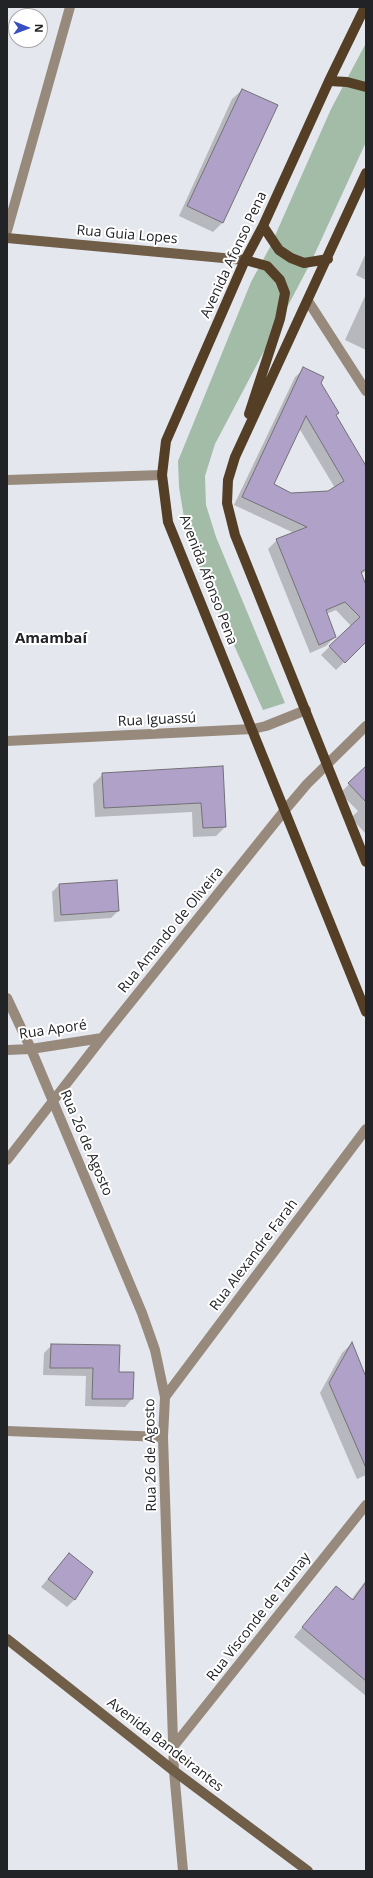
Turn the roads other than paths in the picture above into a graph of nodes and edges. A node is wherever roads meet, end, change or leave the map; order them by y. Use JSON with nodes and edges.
{"nodes":[{"id":1,"x":70,"y":7,"type":"edge"},
{"id":2,"x":365,"y":7,"type":"edge"},
{"id":3,"x":329,"y":81,"type":"junction"},
{"id":4,"x":366,"y":87,"type":"edge"},
{"id":5,"x":366,"y":173,"type":"edge"},
{"id":6,"x":263,"y":226,"type":"junction"},
{"id":7,"x":7,"y":231,"type":"edge"},
{"id":8,"x":7,"y":238,"type":"edge"},
{"id":9,"x":328,"y":259,"type":"junction"},
{"id":10,"x":245,"y":260,"type":"junction"},
{"id":11,"x":308,"y":301,"type":"junction"},
{"id":12,"x":366,"y":391,"type":"edge"},
{"id":13,"x":235,"y":457,"type":"junction"},
{"id":14,"x":162,"y":475,"type":"junction"},
{"id":15,"x":7,"y":480,"type":"edge"},
{"id":16,"x":306,"y":710,"type":"junction"},
{"id":17,"x":366,"y":726,"type":"edge"},
{"id":18,"x":253,"y":729,"type":"junction"},
{"id":19,"x":7,"y":741,"type":"edge"},
{"id":20,"x":327,"y":766,"type":"junction"},
{"id":21,"x":285,"y":810,"type":"junction"},
{"id":22,"x":366,"y":862,"type":"edge"},
{"id":23,"x":7,"y":998,"type":"edge"},
{"id":24,"x":366,"y":1012,"type":"edge"},
{"id":25,"x":102,"y":1038,"type":"junction"},
{"id":26,"x":31,"y":1049,"type":"junction"},
{"id":27,"x":7,"y":1050,"type":"edge"},
{"id":28,"x":53,"y":1101,"type":"junction"},
{"id":29,"x":366,"y":1129,"type":"edge"},
{"id":30,"x":7,"y":1160,"type":"edge"},
{"id":31,"x":165,"y":1397,"type":"junction"},
{"id":32,"x":7,"y":1431,"type":"edge"},
{"id":33,"x":164,"y":1437,"type":"junction"},
{"id":34,"x":366,"y":1505,"type":"edge"},
{"id":35,"x":7,"y":1639,"type":"edge"},
{"id":36,"x":173,"y":1747,"type":"junction"},
{"id":37,"x":174,"y":1771,"type":"junction"},
{"id":38,"x":183,"y":1871,"type":"edge"},
{"id":39,"x":308,"y":1871,"type":"edge"}],
"edges":[{"from":1,"to":7,"type":"street"},
{"from":2,"to":3,"type":"main road","name":"Avenida Afonso Pena"},
{"from":3,"to":4,"type":"main road"},
{"from":3,"to":6,"type":"main road","name":"Avenida Afonso Pena"},
{"from":5,"to":9,"type":"main road"},
{"from":6,"to":9,"type":"main road"},
{"from":6,"to":10,"type":"main road","name":"Avenida Afonso Pena"},
{"from":8,"to":10,"type":"main road","name":"Rua Guia Lopes"},
{"from":9,"to":11,"type":"main road"},
{"from":10,"to":13,"type":"main road"},
{"from":10,"to":14,"type":"main road","name":"Avenida Afonso Pena"},
{"from":11,"to":12,"type":"street"},
{"from":11,"to":13,"type":"main road"},
{"from":13,"to":16,"type":"main road"},
{"from":14,"to":15,"type":"street"},
{"from":14,"to":18,"type":"main road","name":"Avenida Afonso Pena"},
{"from":16,"to":18,"type":"street","name":"Rua Iguassú"},
{"from":16,"to":20,"type":"main road"},
{"from":17,"to":20,"type":"street","name":"Rua Amando de Oliveira"},
{"from":18,"to":19,"type":"street","name":"Rua Iguassú"},
{"from":18,"to":21,"type":"main road","name":"Avenida Afonso Pena"},
{"from":20,"to":21,"type":"street","name":"Rua Amando de Oliveira"},
{"from":20,"to":22,"type":"main road"},
{"from":21,"to":24,"type":"main road","name":"Avenida Afonso Pena"},
{"from":21,"to":25,"type":"street","name":"Rua Amando de Oliveira"},
{"from":23,"to":26,"type":"street","name":"Rua 26 de Agosto"},
{"from":25,"to":26,"type":"street","name":"Rua Aporé"},
{"from":25,"to":28,"type":"street","name":"Rua Amando de Oliveira"},
{"from":26,"to":27,"type":"street","name":"Rua Aporé"},
{"from":26,"to":28,"type":"street","name":"Rua 26 de Agosto"},
{"from":28,"to":30,"type":"street","name":"Rua Amando de Oliveira"},
{"from":28,"to":31,"type":"street","name":"Rua 26 de Agosto"},
{"from":29,"to":31,"type":"street","name":"Rua Alexandre Farah"},
{"from":31,"to":33,"type":"street","name":"Rua 26 de Agosto"},
{"from":32,"to":33,"type":"street"},
{"from":33,"to":36,"type":"street","name":"Rua 26 de Agosto"},
{"from":34,"to":36,"type":"street","name":"Rua Visconde de Taunay"},
{"from":35,"to":37,"type":"main road","name":"Avenida Bandeirantes"},
{"from":36,"to":37,"type":"street","name":"Rua 26 de Agosto"},
{"from":37,"to":38,"type":"street","name":"Rua 26 de Agosto"},
{"from":37,"to":39,"type":"main road","name":"Avenida Bandeirantes"}]}
